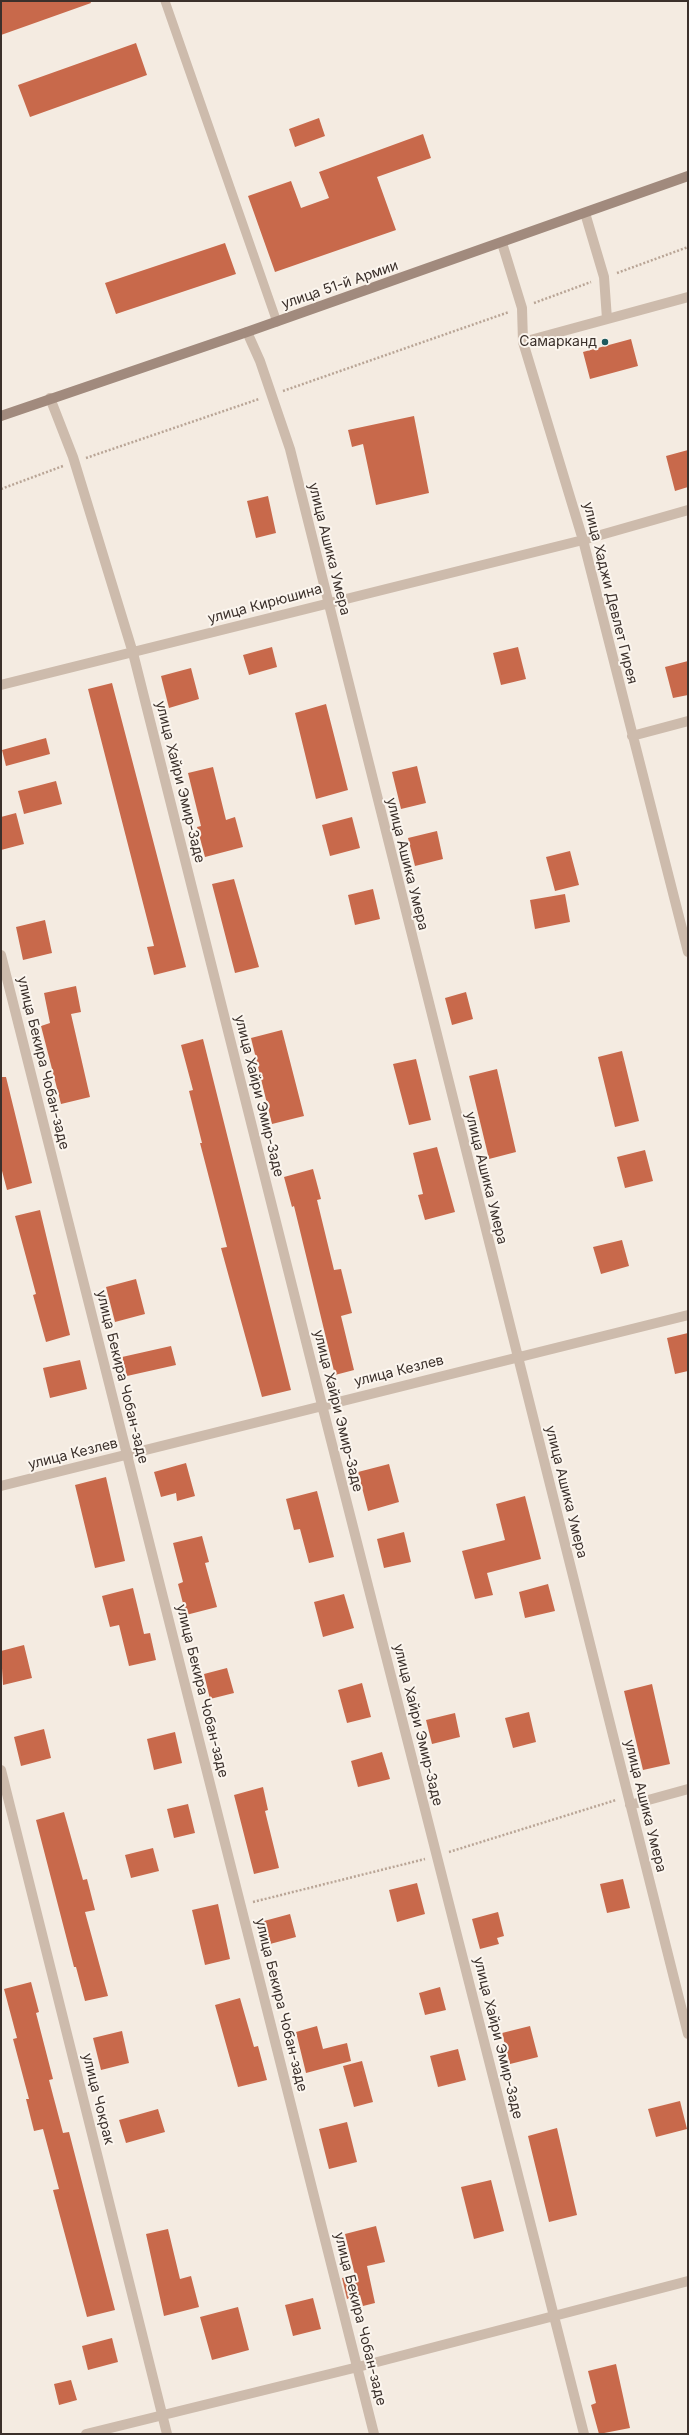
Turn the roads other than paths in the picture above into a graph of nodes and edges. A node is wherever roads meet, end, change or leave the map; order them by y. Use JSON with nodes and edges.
{"nodes":[{"id":1,"x":165,"y":1,"type":"edge"},
{"id":2,"x":688,"y":176,"type":"edge"},
{"id":3,"x":585,"y":213,"type":"junction"},
{"id":4,"x":502,"y":243,"type":"junction"},
{"id":5,"x":688,"y":296,"type":"edge"},
{"id":6,"x":606,"y":319,"type":"junction"},
{"id":7,"x":277,"y":322,"type":"junction"},
{"id":8,"x":248,"y":332,"type":"junction"},
{"id":9,"x":523,"y":342,"type":"junction"},
{"id":10,"x":50,"y":398,"type":"junction"},
{"id":11,"x":1,"y":416,"type":"edge"},
{"id":12,"x":688,"y":510,"type":"edge"},
{"id":13,"x":583,"y":540,"type":"junction"},
{"id":14,"x":327,"y":602,"type":"junction"},
{"id":15,"x":133,"y":653,"type":"junction"},
{"id":16,"x":1,"y":685,"type":"edge"},
{"id":17,"x":688,"y":721,"type":"edge"},
{"id":18,"x":632,"y":736,"type":"junction"},
{"id":19,"x":685,"y":929,"type":"edge"},
{"id":20,"x":688,"y":952,"type":"edge"},
{"id":21,"x":1,"y":955,"type":"edge"},
{"id":22,"x":688,"y":1315,"type":"edge"},
{"id":23,"x":517,"y":1356,"type":"junction"},
{"id":24,"x":322,"y":1405,"type":"junction"},
{"id":25,"x":128,"y":1455,"type":"junction"},
{"id":26,"x":1,"y":1486,"type":"edge"},
{"id":27,"x":1,"y":1770,"type":"edge"},
{"id":28,"x":688,"y":1789,"type":"edge"},
{"id":29,"x":629,"y":1801,"type":"junction"},
{"id":30,"x":688,"y":2034,"type":"edge"},
{"id":31,"x":688,"y":2281,"type":"edge"},
{"id":32,"x":555,"y":2317,"type":"junction"},
{"id":33,"x":358,"y":2367,"type":"junction"},
{"id":34,"x":163,"y":2415,"type":"junction"},
{"id":35,"x":86,"y":2434,"type":"edge"},
{"id":36,"x":168,"y":2434,"type":"edge"},
{"id":37,"x":374,"y":2434,"type":"edge"},
{"id":38,"x":584,"y":2434,"type":"edge"}],
"edges":[{"from":1,"to":7,"type":"lane"},
{"from":2,"to":3,"type":"main road","name":"улица 51-й Армии"},
{"from":3,"to":4,"type":"main road","name":"улица 51-й Армии"},
{"from":3,"to":6,"type":"street"},
{"from":4,"to":7,"type":"main road","name":"улица 51-й Армии"},
{"from":4,"to":9,"type":"street","name":"улица Хаджи Девлет Гирея"},
{"from":5,"to":6,"type":"street"},
{"from":6,"to":9,"type":"street"},
{"from":7,"to":8,"type":"main road","name":"улица 51-й Армии"},
{"from":8,"to":10,"type":"main road","name":"улица 51-й Армии"},
{"from":8,"to":14,"type":"street","name":"улица Ашика Умера"},
{"from":9,"to":13,"type":"street","name":"улица Хаджи Девлет Гирея"},
{"from":10,"to":11,"type":"main road","name":"улица 51-й Армии"},
{"from":10,"to":15,"type":"street","name":"улица Хайри Эмир-Заде"},
{"from":12,"to":13,"type":"street","name":"улица Кирюшина"},
{"from":13,"to":14,"type":"street","name":"улица Кирюшина"},
{"from":13,"to":18,"type":"street","name":"улица Хаджи Девлет Гирея"},
{"from":14,"to":15,"type":"street","name":"улица Кирюшина"},
{"from":14,"to":23,"type":"street","name":"улица Ашика Умера"},
{"from":15,"to":16,"type":"street","name":"улица Кирюшина"},
{"from":15,"to":24,"type":"street","name":"улица Хайри Эмир-Заде"},
{"from":17,"to":18,"type":"street"},
{"from":18,"to":19,"type":"street","name":"улица Хаджи Девлет Гирея"},
{"from":19,"to":20,"type":"street","name":"улица Хаджи Девлет Гирея"},
{"from":21,"to":25,"type":"street","name":"улица Бекира Чобан-заде"},
{"from":22,"to":23,"type":"street","name":"улица Кезлев"},
{"from":23,"to":24,"type":"street","name":"улица Кезлев"},
{"from":23,"to":29,"type":"street","name":"улица Ашика Умера"},
{"from":24,"to":25,"type":"street","name":"улица Кезлев"},
{"from":24,"to":32,"type":"street","name":"улица Хайри Эмир-Заде"},
{"from":25,"to":26,"type":"street","name":"улица Кезлев"},
{"from":25,"to":33,"type":"street","name":"улица Бекира Чобан-заде"},
{"from":27,"to":34,"type":"street","name":"улица Чокрак"},
{"from":28,"to":29,"type":"street"},
{"from":29,"to":30,"type":"street","name":"улица Ашика Умера"},
{"from":31,"to":32,"type":"street"},
{"from":32,"to":33,"type":"street"},
{"from":32,"to":38,"type":"street","name":"улица Хайри Эмир-Заде"},
{"from":33,"to":34,"type":"street"},
{"from":33,"to":37,"type":"street","name":"улица Бекира Чобан-заде"},
{"from":34,"to":35,"type":"street"},
{"from":34,"to":36,"type":"street","name":"улица Чокрак"}]}
